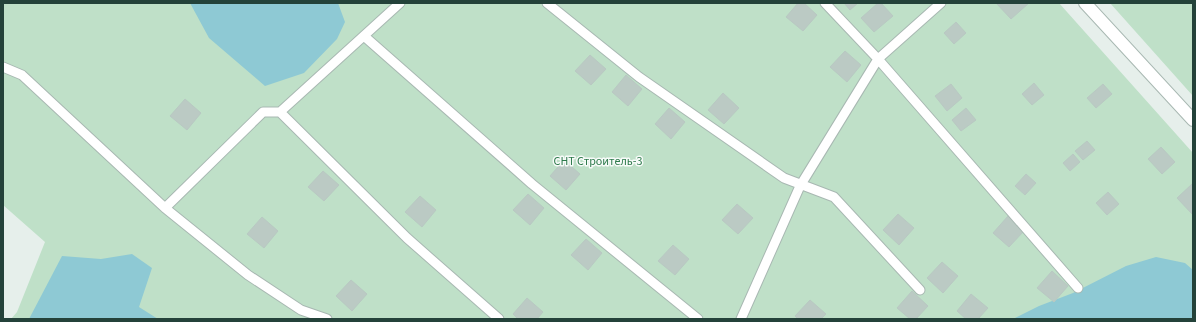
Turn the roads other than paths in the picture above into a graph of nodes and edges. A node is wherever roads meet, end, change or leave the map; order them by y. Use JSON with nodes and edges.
{"nodes":[{"id":1,"x":400,"y":3,"type":"edge"},
{"id":2,"x":547,"y":3,"type":"edge"},
{"id":3,"x":825,"y":3,"type":"edge"},
{"id":4,"x":941,"y":3,"type":"edge"},
{"id":5,"x":1085,"y":3,"type":"edge"},
{"id":6,"x":364,"y":36,"type":"junction"},
{"id":7,"x":878,"y":59,"type":"junction"},
{"id":8,"x":3,"y":67,"type":"edge"},
{"id":9,"x":280,"y":112,"type":"junction"},
{"id":10,"x":1193,"y":120,"type":"edge"},
{"id":11,"x":800,"y":186,"type":"junction"},
{"id":12,"x":165,"y":208,"type":"junction"},
{"id":13,"x":1078,"y":288,"type":"dead end"},
{"id":14,"x":920,"y":290,"type":"dead end"},
{"id":15,"x":327,"y":319,"type":"edge"},
{"id":16,"x":499,"y":319,"type":"edge"},
{"id":17,"x":698,"y":319,"type":"edge"},
{"id":18,"x":741,"y":319,"type":"edge"}],
"edges":[{"from":1,"to":6,"type":"lane"},
{"from":2,"to":11,"type":"lane"},
{"from":3,"to":7,"type":"lane"},
{"from":4,"to":7,"type":"lane"},
{"from":5,"to":10,"type":"street"},
{"from":6,"to":9,"type":"lane"},
{"from":6,"to":17,"type":"lane"},
{"from":7,"to":11,"type":"lane"},
{"from":7,"to":13,"type":"lane"},
{"from":8,"to":12,"type":"lane"},
{"from":9,"to":12,"type":"lane"},
{"from":9,"to":16,"type":"lane"},
{"from":11,"to":14,"type":"lane"},
{"from":11,"to":18,"type":"lane"},
{"from":12,"to":15,"type":"lane"}]}
